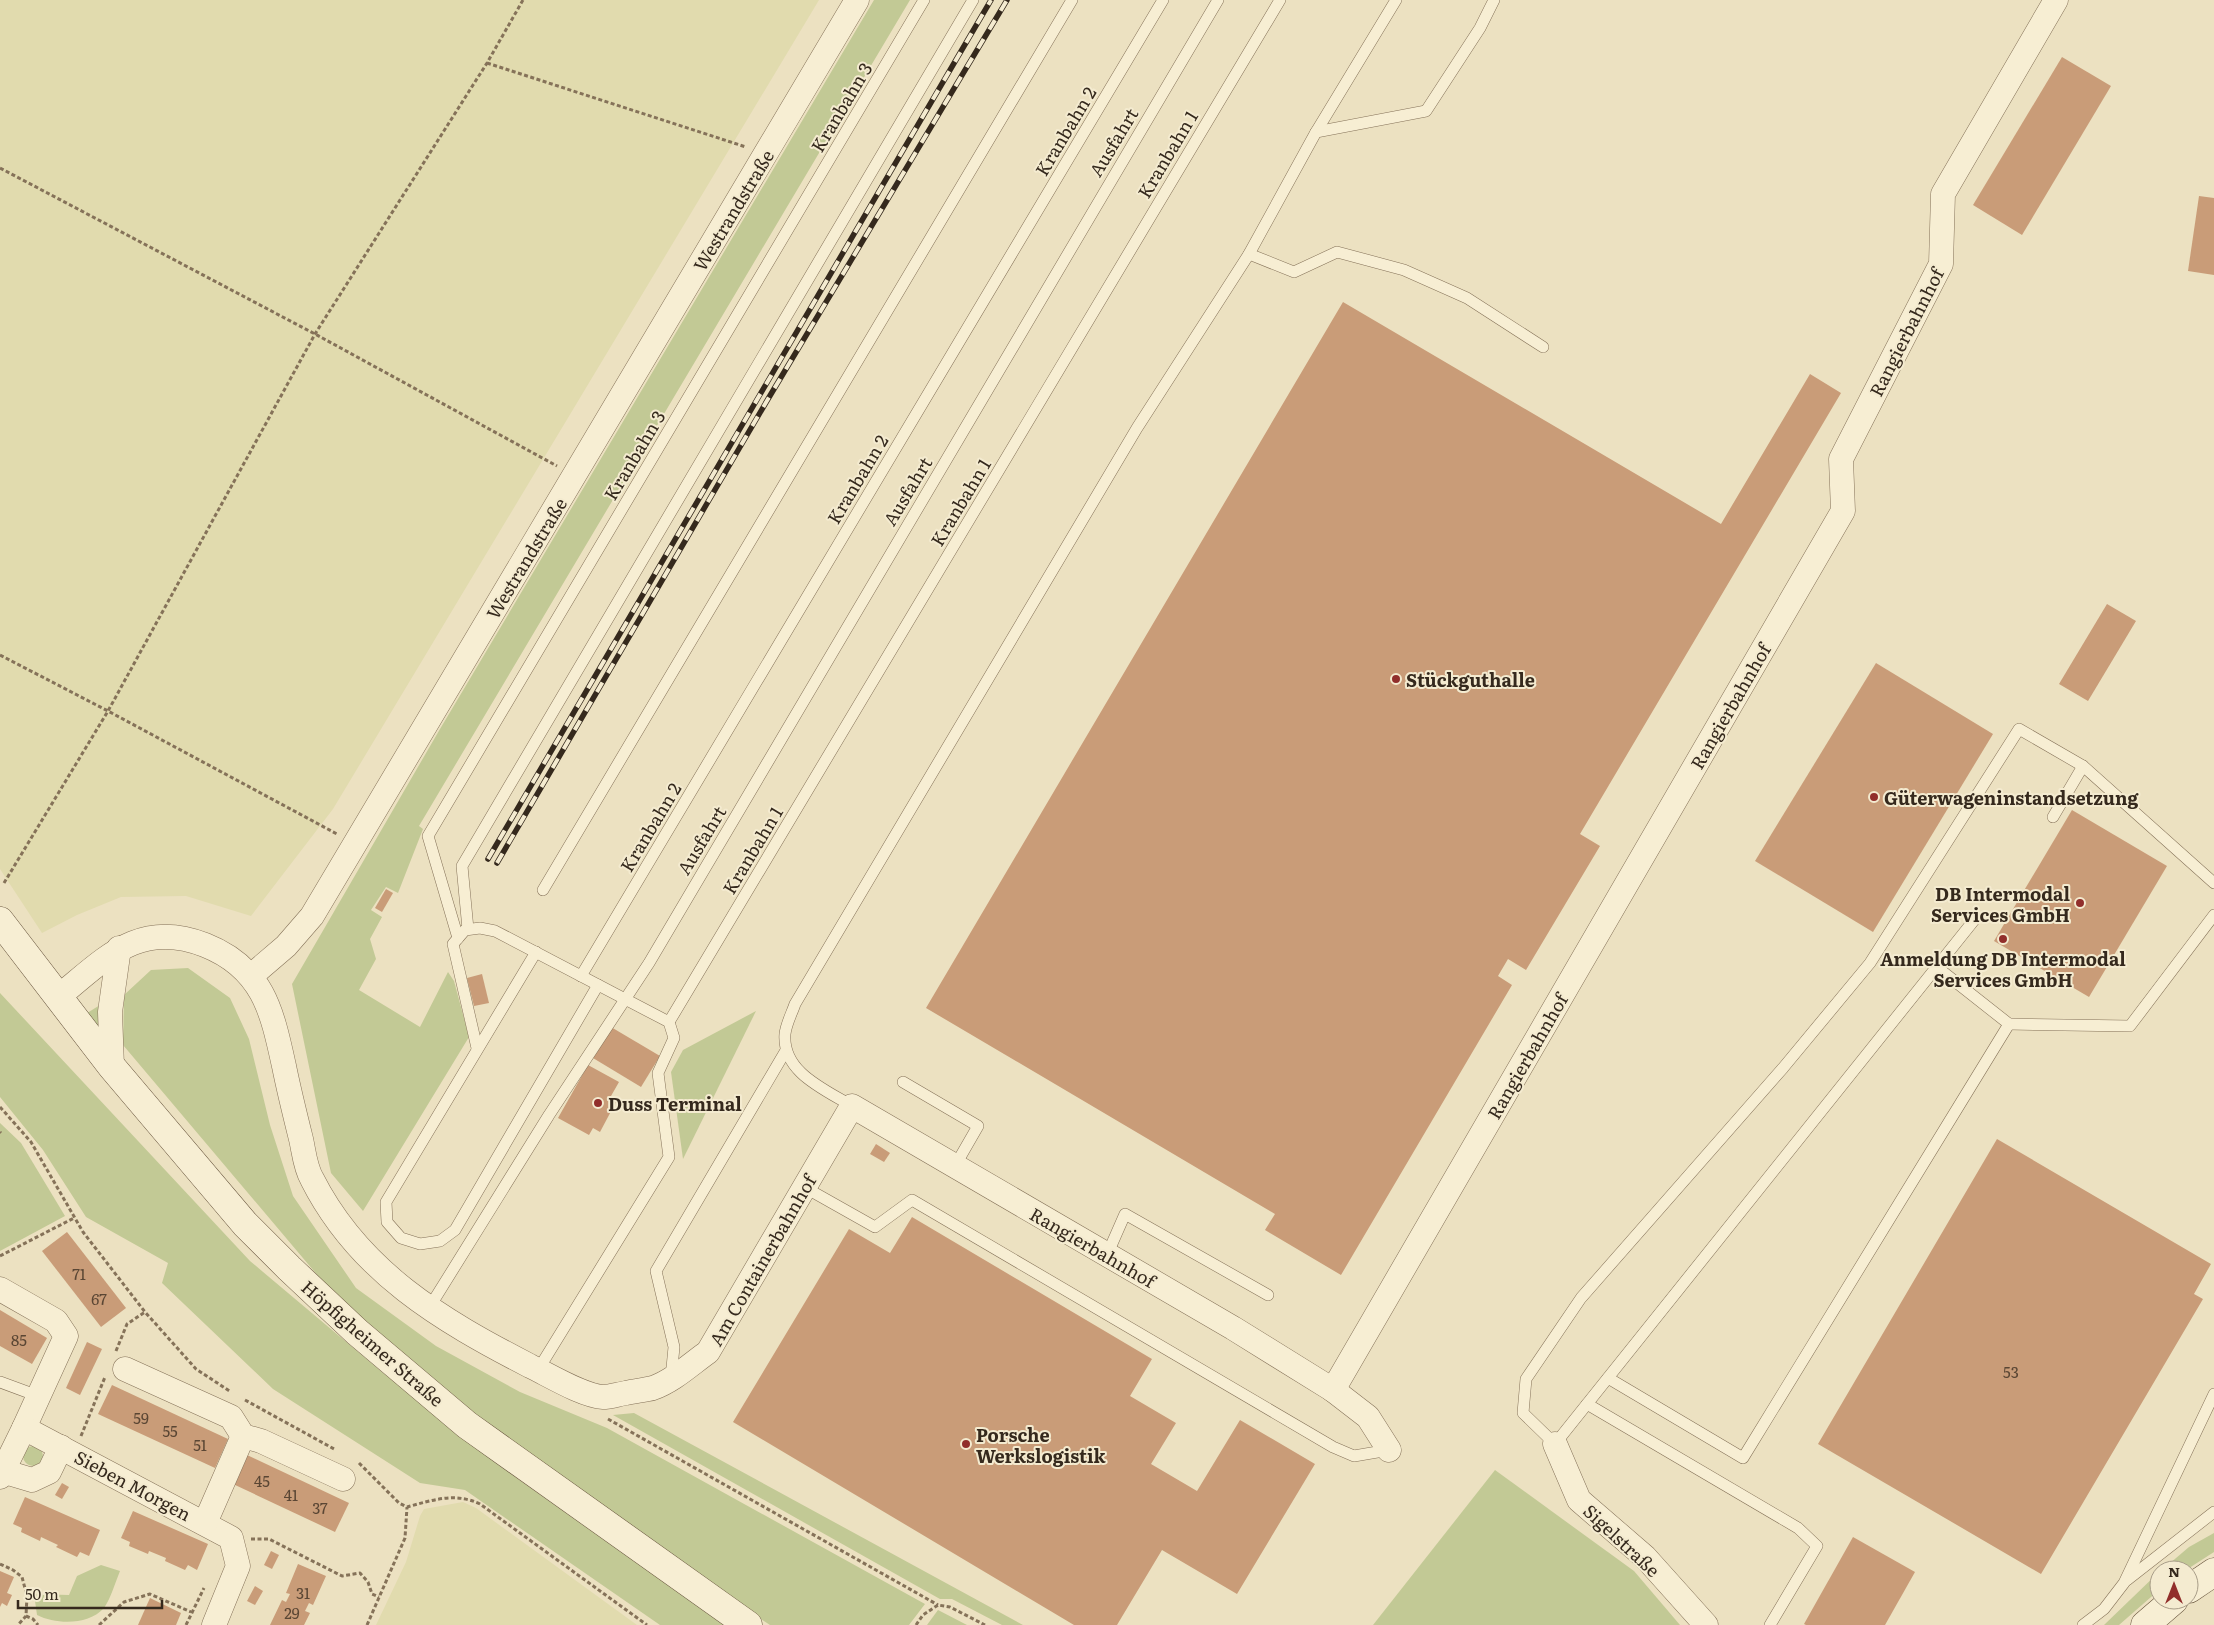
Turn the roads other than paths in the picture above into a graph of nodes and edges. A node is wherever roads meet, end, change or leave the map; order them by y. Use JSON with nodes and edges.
{"nodes":[{"id":1,"x":857,"y":0,"type":"edge"},
{"id":2,"x":924,"y":0,"type":"edge"},
{"id":3,"x":973,"y":0,"type":"edge"},
{"id":4,"x":1072,"y":0,"type":"edge"},
{"id":5,"x":1163,"y":0,"type":"edge"},
{"id":6,"x":1218,"y":0,"type":"edge"},
{"id":7,"x":1280,"y":0,"type":"edge"},
{"id":8,"x":1396,"y":0,"type":"edge"},
{"id":9,"x":1494,"y":0,"type":"edge"},
{"id":10,"x":2056,"y":0,"type":"edge"},
{"id":11,"x":1316,"y":132,"type":"junction"},
{"id":12,"x":1249,"y":254,"type":"junction"},
{"id":13,"x":1543,"y":347,"type":"dead end"},
{"id":14,"x":2083,"y":766,"type":"junction"},
{"id":15,"x":2053,"y":816,"type":"dead end"},
{"id":16,"x":2214,"y":884,"type":"edge"},
{"id":17,"x":543,"y":890,"type":"dead end"},
{"id":18,"x":2214,"y":915,"type":"edge"},
{"id":19,"x":1975,"y":919,"type":"dead end"},
{"id":20,"x":0,"y":921,"type":"edge"},
{"id":21,"x":468,"y":929,"type":"junction"},
{"id":22,"x":458,"y":938,"type":"junction"},
{"id":23,"x":119,"y":948,"type":"junction"},
{"id":24,"x":536,"y":952,"type":"junction"},
{"id":25,"x":1938,"y":968,"type":"junction"},
{"id":26,"x":251,"y":976,"type":"junction"},
{"id":27,"x":581,"y":976,"type":"junction"},
{"id":28,"x":598,"y":985,"type":"junction"},
{"id":29,"x":58,"y":998,"type":"junction"},
{"id":30,"x":625,"y":999,"type":"junction"},
{"id":31,"x":669,"y":1022,"type":"junction"},
{"id":32,"x":2009,"y":1024,"type":"junction"},
{"id":33,"x":477,"y":1048,"type":"junction"},
{"id":34,"x":785,"y":1052,"type":"junction"},
{"id":35,"x":112,"y":1067,"type":"junction"},
{"id":36,"x":903,"y":1082,"type":"dead end"},
{"id":37,"x":852,"y":1106,"type":"junction"},
{"id":38,"x":955,"y":1166,"type":"junction"},
{"id":39,"x":804,"y":1187,"type":"junction"},
{"id":40,"x":1108,"y":1255,"type":"junction"},
{"id":41,"x":0,"y":1289,"type":"edge"},
{"id":42,"x":1268,"y":1295,"type":"dead end"},
{"id":43,"x":429,"y":1308,"type":"junction"},
{"id":44,"x":125,"y":1369,"type":"dead end"},
{"id":45,"x":538,"y":1370,"type":"junction"},
{"id":46,"x":1608,"y":1378,"type":"junction"},
{"id":47,"x":671,"y":1379,"type":"junction"},
{"id":48,"x":0,"y":1382,"type":"edge"},
{"id":49,"x":1333,"y":1390,"type":"junction"},
{"id":50,"x":2214,"y":1394,"type":"edge"},
{"id":51,"x":38,"y":1396,"type":"junction"},
{"id":52,"x":1587,"y":1404,"type":"junction"},
{"id":53,"x":24,"y":1428,"type":"junction"},
{"id":54,"x":243,"y":1436,"type":"junction"},
{"id":55,"x":1555,"y":1444,"type":"junction"},
{"id":56,"x":61,"y":1446,"type":"junction"},
{"id":57,"x":1389,"y":1450,"type":"joint"},
{"id":58,"x":351,"y":1470,"type":"road end"},
{"id":59,"x":1,"y":1474,"type":"edge"},
{"id":60,"x":2214,"y":1512,"type":"edge"},
{"id":61,"x":205,"y":1523,"type":"junction"},
{"id":62,"x":2214,"y":1572,"type":"edge"},
{"id":63,"x":2199,"y":1582,"type":"edge"},
{"id":64,"x":2124,"y":1583,"type":"junction"},
{"id":65,"x":2162,"y":1610,"type":"edge"},
{"id":66,"x":214,"y":1625,"type":"edge"},
{"id":67,"x":748,"y":1625,"type":"edge"},
{"id":68,"x":1706,"y":1625,"type":"edge"},
{"id":69,"x":1770,"y":1625,"type":"edge"},
{"id":70,"x":2083,"y":1625,"type":"edge"},
{"id":71,"x":2145,"y":1625,"type":"edge"}],
"edges":[{"from":1,"to":26,"type":"street","name":"Westrandstraße"},
{"from":2,"to":22,"type":"lane","name":"Kranbahn 3"},
{"from":3,"to":21,"type":"lane"},
{"from":4,"to":17,"type":"lane"},
{"from":5,"to":27,"type":"lane","name":"Kranbahn 2"},
{"from":6,"to":30,"type":"lane","name":"Ausfahrt"},
{"from":7,"to":31,"type":"lane","name":"Kranbahn 1"},
{"from":8,"to":11,"type":"lane"},
{"from":9,"to":11,"type":"lane"},
{"from":10,"to":49,"type":"street","name":"Rangierbahnhof"},
{"from":11,"to":12,"type":"lane"},
{"from":12,"to":13,"type":"lane"},
{"from":12,"to":34,"type":"lane"},
{"from":14,"to":15,"type":"lane"},
{"from":14,"to":16,"type":"lane"},
{"from":14,"to":55,"type":"lane"},
{"from":18,"to":32,"type":"lane"},
{"from":19,"to":25,"type":"lane"},
{"from":20,"to":29,"type":"main road","name":"Höpfigheimer Straße"},
{"from":21,"to":22,"type":"lane"},
{"from":21,"to":24,"type":"lane"},
{"from":22,"to":33,"type":"lane"},
{"from":23,"to":26,"type":"street"},
{"from":23,"to":29,"type":"street"},
{"from":23,"to":35,"type":"street"},
{"from":24,"to":27,"type":"lane"},
{"from":24,"to":33,"type":"lane"},
{"from":25,"to":32,"type":"lane"},
{"from":25,"to":46,"type":"lane"},
{"from":26,"to":43,"type":"street","name":"Am Containerbahnhof"},
{"from":27,"to":28,"type":"lane"},
{"from":28,"to":30,"type":"lane"},
{"from":28,"to":33,"type":"lane"},
{"from":29,"to":35,"type":"main road","name":"Höpfigheimer Straße"},
{"from":30,"to":31,"type":"lane"},
{"from":30,"to":43,"type":"lane"},
{"from":31,"to":45,"type":"lane"},
{"from":32,"to":46,"type":"lane"},
{"from":34,"to":37,"type":"lane"},
{"from":34,"to":47,"type":"lane"},
{"from":35,"to":67,"type":"main road","name":"Höpfigheimer Straße"},
{"from":36,"to":38,"type":"lane"},
{"from":37,"to":38,"type":"street","name":"Rangierbahnhof"},
{"from":37,"to":39,"type":"street","name":"Am Containerbahnhof"},
{"from":38,"to":40,"type":"street","name":"Rangierbahnhof"},
{"from":39,"to":47,"type":"street","name":"Am Containerbahnhof"},
{"from":39,"to":57,"type":"lane"},
{"from":40,"to":42,"type":"lane"},
{"from":40,"to":49,"type":"street","name":"Rangierbahnhof"},
{"from":41,"to":51,"type":"street","name":"Sieben Morgen"},
{"from":43,"to":45,"type":"street","name":"Am Containerbahnhof"},
{"from":44,"to":54,"type":"street"},
{"from":45,"to":47,"type":"street","name":"Am Containerbahnhof"},
{"from":46,"to":52,"type":"lane"},
{"from":48,"to":51,"type":"lane"},
{"from":49,"to":57,"type":"street","name":"Rangierbahnhof"},
{"from":50,"to":64,"type":"lane"},
{"from":51,"to":53,"type":"street","name":"Sieben Morgen"},
{"from":52,"to":55,"type":"lane"},
{"from":52,"to":69,"type":"lane"},
{"from":53,"to":56,"type":"street","name":"Sieben Morgen"},
{"from":53,"to":59,"type":"street","name":"Sieben Morgen"},
{"from":54,"to":58,"type":"street"},
{"from":54,"to":61,"type":"street","name":"Sieben Morgen"},
{"from":55,"to":68,"type":"street","name":"Sigelstraße"},
{"from":56,"to":59,"type":"street","name":"Sieben Morgen"},
{"from":56,"to":61,"type":"street","name":"Sieben Morgen"},
{"from":60,"to":64,"type":"lane"},
{"from":61,"to":66,"type":"street","name":"Sieben Morgen"},
{"from":62,"to":63,"type":"main road"},
{"from":64,"to":70,"type":"lane"},
{"from":65,"to":71,"type":"main road"}]}
